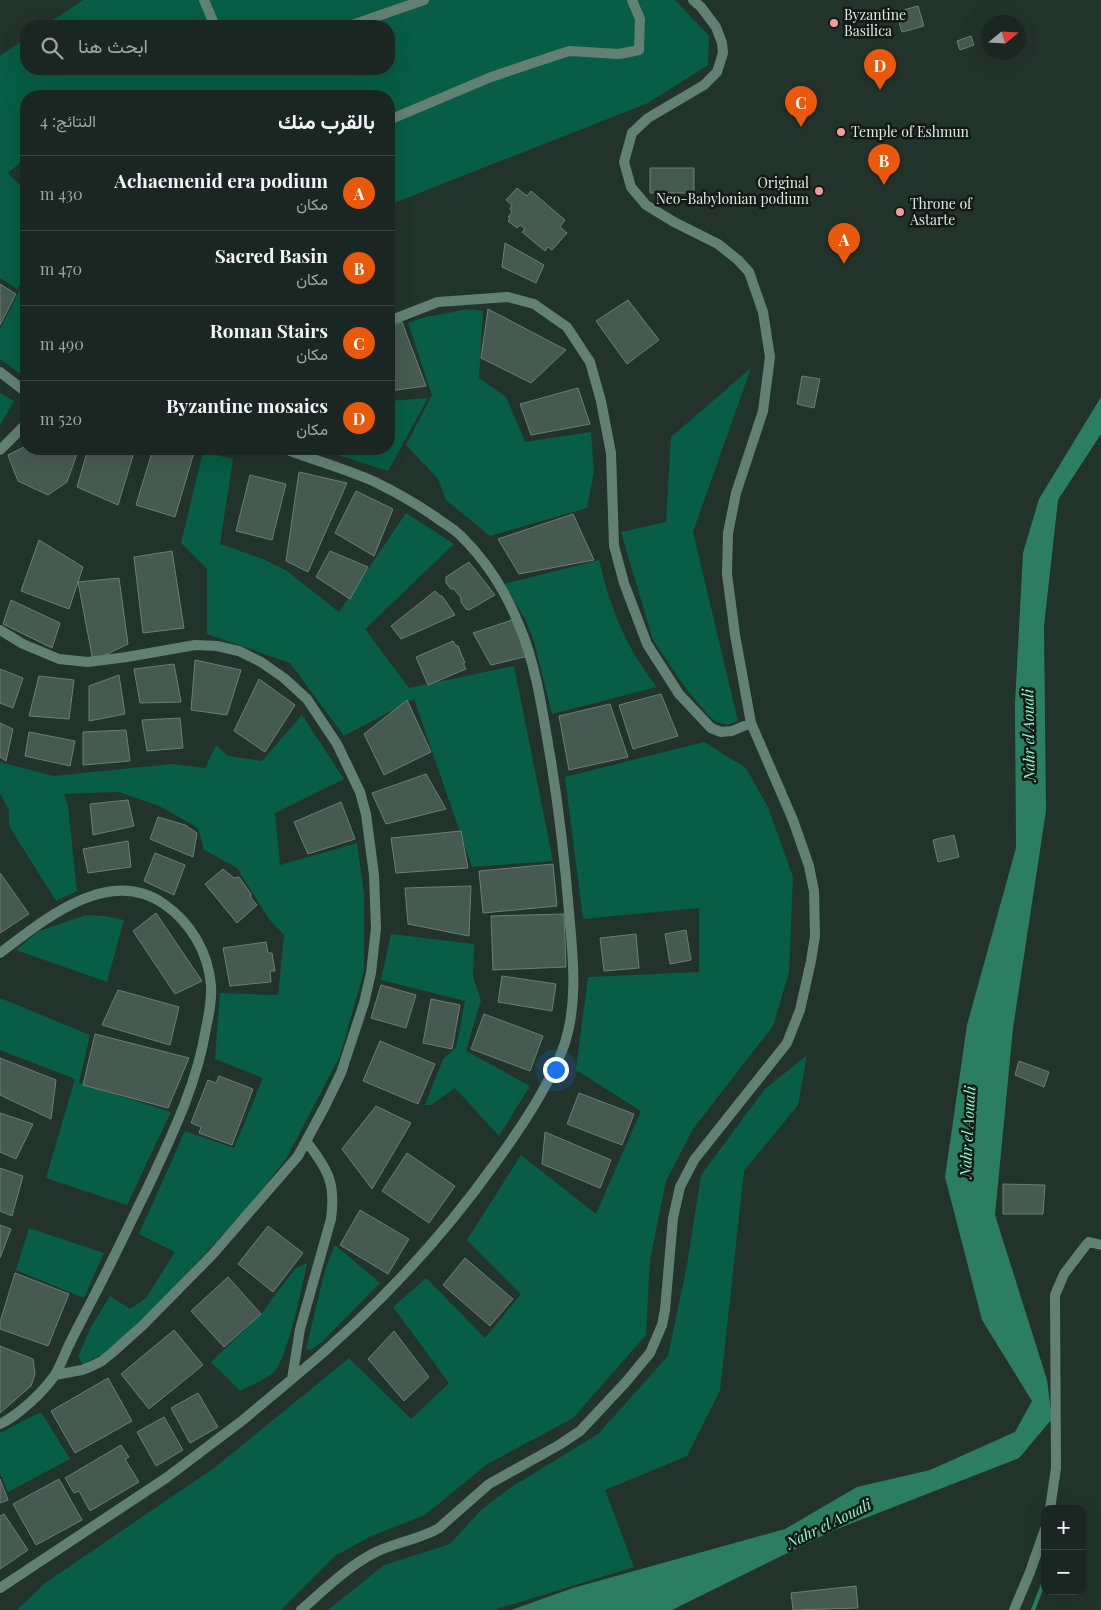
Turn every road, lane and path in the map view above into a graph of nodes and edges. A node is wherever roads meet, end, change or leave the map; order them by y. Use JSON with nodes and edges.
{"nodes":[{"id":1,"x":204,"y":0,"type":"edge"},
{"id":2,"x":424,"y":0,"type":"edge"},
{"id":3,"x":632,"y":0,"type":"edge"},
{"id":4,"x":693,"y":0,"type":"edge"},
{"id":5,"x":212,"y":20,"type":"edge"},
{"id":6,"x":366,"y":20,"type":"edge"},
{"id":7,"x":395,"y":117,"type":"edge"},
{"id":8,"x":395,"y":319,"type":"edge"},
{"id":9,"x":0,"y":372,"type":"edge"},
{"id":10,"x":20,"y":387,"type":"edge"},
{"id":11,"x":20,"y":430,"type":"edge"},
{"id":12,"x":0,"y":450,"type":"edge"},
{"id":13,"x":301,"y":455,"type":"edge"},
{"id":14,"x":0,"y":630,"type":"edge"},
{"id":15,"x":751,"y":723,"type":"junction"},
{"id":16,"x":0,"y":953,"type":"edge"},
{"id":17,"x":307,"y":1142,"type":"junction"},
{"id":18,"x":1101,"y":1245,"type":"edge"},
{"id":19,"x":55,"y":1375,"type":"junction"},
{"id":20,"x":292,"y":1379,"type":"junction"},
{"id":21,"x":0,"y":1424,"type":"edge"},
{"id":22,"x":1051,"y":1505,"type":"edge"},
{"id":23,"x":1041,"y":1540,"type":"edge"},
{"id":24,"x":0,"y":1588,"type":"edge"},
{"id":25,"x":302,"y":1610,"type":"edge"},
{"id":26,"x":1014,"y":1610,"type":"edge"}],
"edges":[{"from":1,"to":5,"type":"street"},
{"from":2,"to":6,"type":"street"},
{"from":3,"to":7,"type":"street"},
{"from":4,"to":15,"type":"street"},
{"from":8,"to":15,"type":"street"},
{"from":9,"to":10,"type":"street"},
{"from":11,"to":12,"type":"street"},
{"from":13,"to":20,"type":"street"},
{"from":14,"to":17,"type":"street"},
{"from":15,"to":25,"type":"street"},
{"from":16,"to":19,"type":"street"},
{"from":17,"to":19,"type":"street"},
{"from":17,"to":20,"type":"street"},
{"from":18,"to":22,"type":"street"},
{"from":19,"to":21,"type":"street"},
{"from":20,"to":24,"type":"street"},
{"from":23,"to":26,"type":"street"}]}
